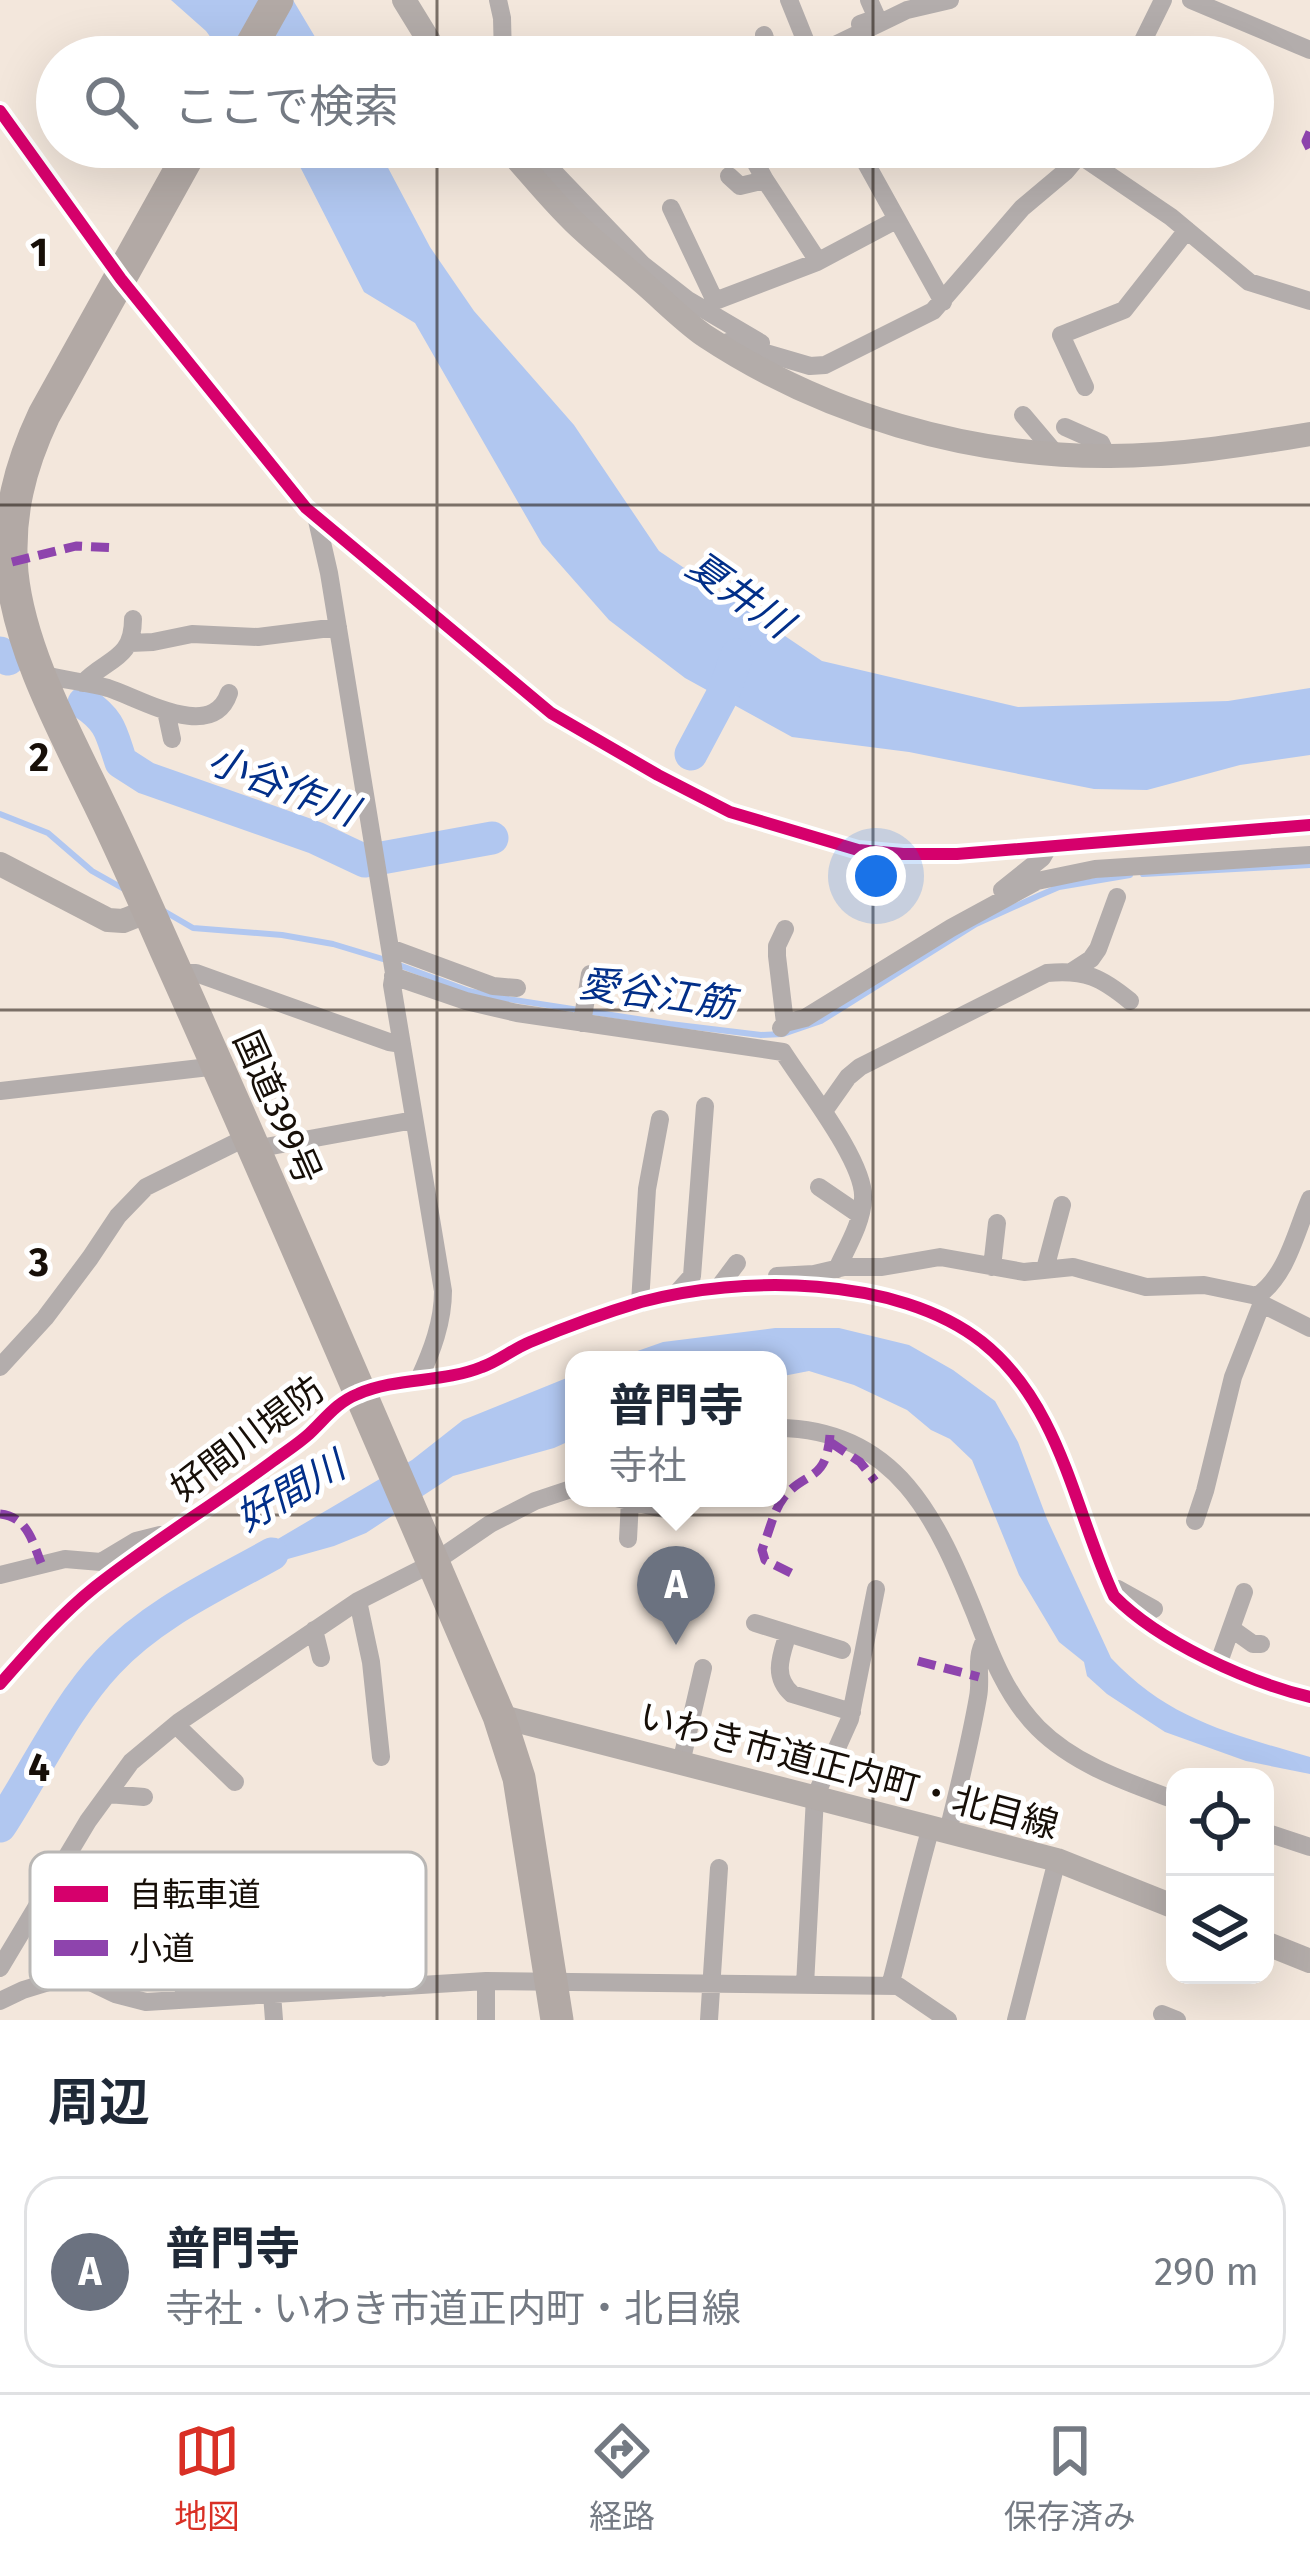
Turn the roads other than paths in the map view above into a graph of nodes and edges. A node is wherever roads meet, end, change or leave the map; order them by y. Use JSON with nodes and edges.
{"nodes":[{"id":1,"x":277,"y":0,"type":"edge"},
{"id":2,"x":404,"y":0,"type":"edge"},
{"id":3,"x":498,"y":0,"type":"edge"},
{"id":4,"x":789,"y":0,"type":"edge"},
{"id":5,"x":869,"y":0,"type":"edge"},
{"id":6,"x":950,"y":0,"type":"edge"},
{"id":7,"x":1163,"y":0,"type":"edge"},
{"id":8,"x":1191,"y":0,"type":"edge"},
{"id":9,"x":257,"y":36,"type":"edge"},
{"id":10,"x":426,"y":36,"type":"edge"},
{"id":11,"x":502,"y":36,"type":"edge"},
{"id":12,"x":803,"y":36,"type":"edge"},
{"id":13,"x":843,"y":36,"type":"edge"},
{"id":14,"x":850,"y":36,"type":"edge"},
{"id":15,"x":1145,"y":36,"type":"edge"},
{"id":16,"x":1310,"y":50,"type":"edge"},
{"id":17,"x":0,"y":111,"type":"edge"},
{"id":18,"x":36,"y":161,"type":"edge"},
{"id":19,"x":41,"y":168,"type":"edge"},
{"id":20,"x":182,"y":168,"type":"edge"},
{"id":21,"x":525,"y":168,"type":"edge"},
{"id":22,"x":550,"y":168,"type":"edge"},
{"id":23,"x":758,"y":168,"type":"edge"},
{"id":24,"x":868,"y":168,"type":"edge"},
{"id":25,"x":1066,"y":168,"type":"edge"},
{"id":26,"x":1106,"y":168,"type":"edge"},
{"id":27,"x":729,"y":176,"type":"dead end"},
{"id":28,"x":764,"y":180,"type":"junction"},
{"id":29,"x":671,"y":208,"type":"dead end"},
{"id":30,"x":896,"y":220,"type":"junction"},
{"id":31,"x":1187,"y":230,"type":"junction"},
{"id":32,"x":818,"y":261,"type":"junction"},
{"id":33,"x":122,"y":279,"type":"junction"},
{"id":34,"x":1305,"y":294,"type":"edge"},
{"id":35,"x":943,"y":302,"type":"junction"},
{"id":36,"x":700,"y":333,"type":"junction"},
{"id":37,"x":785,"y":359,"type":"junction"},
{"id":38,"x":1085,"y":387,"type":"dead end"},
{"id":39,"x":1023,"y":415,"type":"dead end"},
{"id":40,"x":1065,"y":427,"type":"dead end"},
{"id":41,"x":1310,"y":434,"type":"edge"},
{"id":42,"x":1056,"y":454,"type":"junction"},
{"id":43,"x":1107,"y":456,"type":"junction"},
{"id":44,"x":316,"y":516,"type":"junction"},
{"id":45,"x":6,"y":521,"type":"edge"},
{"id":46,"x":133,"y":619,"type":"dead end"},
{"id":47,"x":338,"y":627,"type":"junction"},
{"id":48,"x":130,"y":643,"type":"junction"},
{"id":49,"x":41,"y":674,"type":"junction"},
{"id":50,"x":83,"y":683,"type":"junction"},
{"id":51,"x":229,"y":693,"type":"dead end"},
{"id":52,"x":166,"y":711,"type":"junction"},
{"id":53,"x":172,"y":739,"type":"dead end"},
{"id":54,"x":1310,"y":825,"type":"edge"},
{"id":55,"x":1049,"y":846,"type":"junction"},
{"id":56,"x":1310,"y":854,"type":"edge"},
{"id":57,"x":0,"y":864,"type":"edge"},
{"id":58,"x":1117,"y":897,"type":"dead end"},
{"id":59,"x":992,"y":904,"type":"junction"},
{"id":60,"x":148,"y":911,"type":"junction"},
{"id":61,"x":785,"y":929,"type":"dead end"},
{"id":62,"x":389,"y":948,"type":"junction"},
{"id":63,"x":1071,"y":972,"type":"junction"},
{"id":64,"x":176,"y":973,"type":"junction"},
{"id":65,"x":393,"y":974,"type":"junction"},
{"id":66,"x":590,"y":974,"type":"dead end"},
{"id":67,"x":517,"y":988,"type":"dead end"},
{"id":68,"x":1130,"y":1001,"type":"dead end"},
{"id":69,"x":582,"y":1023,"type":"junction"},
{"id":70,"x":785,"y":1023,"type":"junction"},
{"id":71,"x":402,"y":1044,"type":"junction"},
{"id":72,"x":778,"y":1050,"type":"junction"},
{"id":73,"x":218,"y":1066,"type":"junction"},
{"id":74,"x":0,"y":1091,"type":"edge"},
{"id":75,"x":705,"y":1106,"type":"dead end"},
{"id":76,"x":824,"y":1111,"type":"junction"},
{"id":77,"x":660,"y":1119,"type":"dead end"},
{"id":78,"x":414,"y":1120,"type":"junction"},
{"id":79,"x":252,"y":1142,"type":"junction"},
{"id":80,"x":819,"y":1187,"type":"dead end"},
{"id":81,"x":1310,"y":1199,"type":"edge"},
{"id":82,"x":1062,"y":1205,"type":"dead end"},
{"id":83,"x":860,"y":1215,"type":"junction"},
{"id":84,"x":998,"y":1223,"type":"dead end"},
{"id":85,"x":737,"y":1263,"type":"dead end"},
{"id":86,"x":992,"y":1267,"type":"junction"},
{"id":87,"x":837,"y":1269,"type":"junction"},
{"id":88,"x":1045,"y":1269,"type":"junction"},
{"id":89,"x":751,"y":1286,"type":"junction"},
{"id":90,"x":719,"y":1287,"type":"junction"},
{"id":91,"x":676,"y":1294,"type":"junction"},
{"id":92,"x":1260,"y":1300,"type":"junction"},
{"id":93,"x":640,"y":1303,"type":"junction"},
{"id":94,"x":1310,"y":1328,"type":"edge"},
{"id":95,"x":0,"y":1367,"type":"edge"},
{"id":96,"x":418,"y":1379,"type":"junction"},
{"id":97,"x":359,"y":1393,"type":"junction"},
{"id":98,"x":787,"y":1428,"type":"edge"},
{"id":99,"x":565,"y":1492,"type":"edge"},
{"id":100,"x":624,"y":1507,"type":"edge"},
{"id":101,"x":659,"y":1507,"type":"edge"},
{"id":102,"x":664,"y":1508,"type":"dead end"},
{"id":103,"x":1195,"y":1521,"type":"dead end"},
{"id":104,"x":166,"y":1536,"type":"junction"},
{"id":105,"x":628,"y":1539,"type":"dead end"},
{"id":106,"x":430,"y":1558,"type":"junction"},
{"id":107,"x":0,"y":1575,"type":"edge"},
{"id":108,"x":1106,"y":1577,"type":"junction"},
{"id":109,"x":876,"y":1589,"type":"dead end"},
{"id":110,"x":1244,"y":1592,"type":"dead end"},
{"id":111,"x":358,"y":1601,"type":"junction"},
{"id":112,"x":1154,"y":1609,"type":"dead end"},
{"id":113,"x":755,"y":1623,"type":"dead end"},
{"id":114,"x":1232,"y":1629,"type":"junction"},
{"id":115,"x":314,"y":1630,"type":"junction"},
{"id":116,"x":788,"y":1634,"type":"junction"},
{"id":117,"x":985,"y":1640,"type":"junction"},
{"id":118,"x":1261,"y":1644,"type":"dead end"},
{"id":119,"x":842,"y":1650,"type":"dead end"},
{"id":120,"x":321,"y":1658,"type":"dead end"},
{"id":121,"x":1219,"y":1662,"type":"junction"},
{"id":122,"x":703,"y":1668,"type":"dead end"},
{"id":123,"x":0,"y":1684,"type":"edge"},
{"id":124,"x":1305,"y":1694,"type":"edge"},
{"id":125,"x":852,"y":1712,"type":"junction"},
{"id":126,"x":500,"y":1716,"type":"junction"},
{"id":127,"x":176,"y":1724,"type":"junction"},
{"id":128,"x":382,"y":1756,"type":"dead end"},
{"id":129,"x":681,"y":1763,"type":"junction"},
{"id":130,"x":235,"y":1782,"type":"dead end"},
{"id":131,"x":108,"y":1794,"type":"junction"},
{"id":132,"x":144,"y":1797,"type":"dead end"},
{"id":133,"x":815,"y":1797,"type":"junction"},
{"id":134,"x":1166,"y":1797,"type":"edge"},
{"id":135,"x":939,"y":1829,"type":"junction"},
{"id":136,"x":1274,"y":1835,"type":"edge"},
{"id":137,"x":1310,"y":1847,"type":"edge"},
{"id":138,"x":69,"y":1852,"type":"edge"},
{"id":139,"x":1057,"y":1860,"type":"junction"},
{"id":140,"x":719,"y":1868,"type":"dead end"},
{"id":141,"x":1166,"y":1903,"type":"edge"},
{"id":142,"x":30,"y":1918,"type":"edge"},
{"id":143,"x":1274,"y":1947,"type":"edge"},
{"id":144,"x":1310,"y":1961,"type":"edge"},
{"id":145,"x":0,"y":1968,"type":"edge"},
{"id":146,"x":486,"y":1982,"type":"junction"},
{"id":147,"x":551,"y":1983,"type":"junction"},
{"id":148,"x":710,"y":1985,"type":"junction"},
{"id":149,"x":805,"y":1985,"type":"junction"},
{"id":150,"x":426,"y":1986,"type":"edge"},
{"id":151,"x":890,"y":1986,"type":"junction"},
{"id":152,"x":30,"y":1988,"type":"edge"},
{"id":153,"x":107,"y":1990,"type":"edge"},
{"id":154,"x":184,"y":1990,"type":"edge"},
{"id":155,"x":347,"y":1990,"type":"edge"},
{"id":156,"x":272,"y":1994,"type":"junction"},
{"id":157,"x":227,"y":1997,"type":"junction"},
{"id":158,"x":184,"y":2000,"type":"junction"},
{"id":159,"x":918,"y":2000,"type":"junction"},
{"id":160,"x":0,"y":2001,"type":"edge"},
{"id":161,"x":226,"y":2020,"type":"edge"},
{"id":162,"x":274,"y":2020,"type":"edge"},
{"id":163,"x":486,"y":2020,"type":"edge"},
{"id":164,"x":557,"y":2020,"type":"edge"},
{"id":165,"x":709,"y":2020,"type":"edge"},
{"id":166,"x":911,"y":2020,"type":"edge"},
{"id":167,"x":948,"y":2020,"type":"edge"},
{"id":168,"x":1016,"y":2020,"type":"edge"}],
"edges":[{"from":1,"to":9,"type":"highway"},
{"from":2,"to":10,"type":"street"},
{"from":3,"to":11,"type":"street"},
{"from":4,"to":12,"type":"street"},
{"from":5,"to":13,"type":"street"},
{"from":6,"to":14,"type":"street"},
{"from":7,"to":15,"type":"street"},
{"from":8,"to":16,"type":"street"},
{"from":17,"to":18,"type":"street"},
{"from":19,"to":33,"type":"street"},
{"from":20,"to":33,"type":"highway","name":"国道399号"},
{"from":21,"to":36,"type":"street"},
{"from":22,"to":37,"type":"street"},
{"from":23,"to":28,"type":"street"},
{"from":24,"to":30,"type":"street"},
{"from":25,"to":35,"type":"street"},
{"from":26,"to":31,"type":"street"},
{"from":27,"to":28,"type":"street"},
{"from":28,"to":32,"type":"street"},
{"from":29,"to":32,"type":"street"},
{"from":30,"to":32,"type":"street"},
{"from":30,"to":35,"type":"street"},
{"from":31,"to":34,"type":"street"},
{"from":31,"to":38,"type":"street"},
{"from":33,"to":44,"type":"street"},
{"from":33,"to":45,"type":"highway","name":"国道399号"},
{"from":35,"to":37,"type":"street"},
{"from":36,"to":37,"type":"street"},
{"from":36,"to":42,"type":"street"},
{"from":39,"to":42,"type":"street"},
{"from":40,"to":43,"type":"street"},
{"from":41,"to":43,"type":"street"},
{"from":42,"to":43,"type":"street"},
{"from":44,"to":47,"type":"street"},
{"from":44,"to":55,"type":"street"},
{"from":45,"to":49,"type":"highway","name":"国道399号"},
{"from":46,"to":48,"type":"street"},
{"from":47,"to":48,"type":"street"},
{"from":47,"to":62,"type":"street"},
{"from":48,"to":50,"type":"street"},
{"from":49,"to":50,"type":"street"},
{"from":49,"to":60,"type":"highway","name":"国道399号"},
{"from":50,"to":52,"type":"street"},
{"from":51,"to":52,"type":"street"},
{"from":52,"to":53,"type":"street"},
{"from":54,"to":55,"type":"street"},
{"from":55,"to":59,"type":"street"},
{"from":56,"to":59,"type":"street"},
{"from":57,"to":60,"type":"street"},
{"from":58,"to":63,"type":"street"},
{"from":59,"to":70,"type":"street"},
{"from":60,"to":64,"type":"highway","name":"国道399号"},
{"from":61,"to":70,"type":"street"},
{"from":62,"to":65,"type":"street"},
{"from":62,"to":67,"type":"street"},
{"from":63,"to":68,"type":"street"},
{"from":63,"to":76,"type":"street"},
{"from":64,"to":71,"type":"street"},
{"from":64,"to":73,"type":"highway","name":"国道399号"},
{"from":65,"to":69,"type":"street"},
{"from":65,"to":71,"type":"street"},
{"from":66,"to":69,"type":"street"},
{"from":69,"to":72,"type":"street"},
{"from":70,"to":72,"type":"street"},
{"from":71,"to":78,"type":"street"},
{"from":72,"to":76,"type":"street"},
{"from":73,"to":74,"type":"street"},
{"from":73,"to":79,"type":"highway","name":"国道399号"},
{"from":75,"to":91,"type":"street"},
{"from":76,"to":83,"type":"street"},
{"from":77,"to":93,"type":"street"},
{"from":78,"to":79,"type":"street"},
{"from":78,"to":96,"type":"street"},
{"from":79,"to":95,"type":"street"},
{"from":79,"to":97,"type":"highway","name":"国道399号"},
{"from":80,"to":83,"type":"street"},
{"from":81,"to":92,"type":"street"},
{"from":82,"to":88,"type":"street"},
{"from":83,"to":87,"type":"street"},
{"from":84,"to":86,"type":"street"},
{"from":85,"to":90,"type":"street"},
{"from":86,"to":87,"type":"street"},
{"from":86,"to":88,"type":"street"},
{"from":87,"to":89,"type":"street"},
{"from":88,"to":92,"type":"street"},
{"from":89,"to":90,"type":"street","name":"好間川堤防"},
{"from":89,"to":108,"type":"street","name":"好間川堤防"},
{"from":90,"to":91,"type":"street","name":"好間川堤防"},
{"from":91,"to":93,"type":"street","name":"好間川堤防"},
{"from":92,"to":94,"type":"street"},
{"from":92,"to":103,"type":"street"},
{"from":93,"to":96,"type":"street","name":"好間川堤防"},
{"from":96,"to":97,"type":"street","name":"好間川堤防"},
{"from":97,"to":104,"type":"street","name":"好間川堤防"},
{"from":97,"to":106,"type":"highway","name":"国道399号"},
{"from":98,"to":117,"type":"street"},
{"from":99,"to":106,"type":"street"},
{"from":100,"to":105,"type":"street"},
{"from":101,"to":102,"type":"street"},
{"from":104,"to":107,"type":"street"},
{"from":104,"to":123,"type":"street","name":"好間川堤防"},
{"from":106,"to":111,"type":"street"},
{"from":106,"to":126,"type":"highway","name":"国道399号"},
{"from":108,"to":112,"type":"street"},
{"from":108,"to":121,"type":"street","name":"好間川堤防"},
{"from":109,"to":125,"type":"street"},
{"from":110,"to":114,"type":"street"},
{"from":111,"to":115,"type":"street"},
{"from":111,"to":128,"type":"street"},
{"from":113,"to":116,"type":"street"},
{"from":114,"to":118,"type":"street"},
{"from":114,"to":121,"type":"street"},
{"from":115,"to":120,"type":"street"},
{"from":115,"to":127,"type":"street"},
{"from":116,"to":119,"type":"street"},
{"from":116,"to":125,"type":"street"},
{"from":117,"to":134,"type":"street"},
{"from":117,"to":135,"type":"street"},
{"from":121,"to":124,"type":"street","name":"好間川堤防"},
{"from":122,"to":129,"type":"street"},
{"from":125,"to":133,"type":"street"},
{"from":126,"to":129,"type":"street","name":"いわき市道正内町・北目線"},
{"from":126,"to":147,"type":"highway","name":"国道399号"},
{"from":127,"to":130,"type":"street"},
{"from":127,"to":131,"type":"street"},
{"from":129,"to":133,"type":"street","name":"いわき市道正内町・北目線"},
{"from":131,"to":132,"type":"street"},
{"from":131,"to":138,"type":"street"},
{"from":133,"to":135,"type":"street","name":"いわき市道正内町・北目線"},
{"from":133,"to":149,"type":"street"},
{"from":135,"to":139,"type":"street","name":"いわき市道正内町・北目線"},
{"from":135,"to":151,"type":"street"},
{"from":136,"to":137,"type":"street"},
{"from":139,"to":141,"type":"street","name":"いわき市道正内町・北目線"},
{"from":139,"to":168,"type":"street"},
{"from":140,"to":148,"type":"street"},
{"from":142,"to":145,"type":"street"},
{"from":143,"to":144,"type":"street"},
{"from":146,"to":147,"type":"street"},
{"from":146,"to":150,"type":"street"},
{"from":146,"to":163,"type":"street"},
{"from":147,"to":148,"type":"street"},
{"from":147,"to":164,"type":"highway","name":"国道399号"},
{"from":148,"to":149,"type":"street"},
{"from":148,"to":165,"type":"street"},
{"from":149,"to":151,"type":"street"},
{"from":151,"to":159,"type":"street"},
{"from":152,"to":160,"type":"street"},
{"from":153,"to":158,"type":"street"},
{"from":154,"to":158,"type":"street"},
{"from":155,"to":156,"type":"street"},
{"from":156,"to":157,"type":"street"},
{"from":156,"to":162,"type":"street"},
{"from":157,"to":158,"type":"street"},
{"from":157,"to":161,"type":"street"},
{"from":159,"to":166,"type":"street"},
{"from":159,"to":167,"type":"street"}]}
